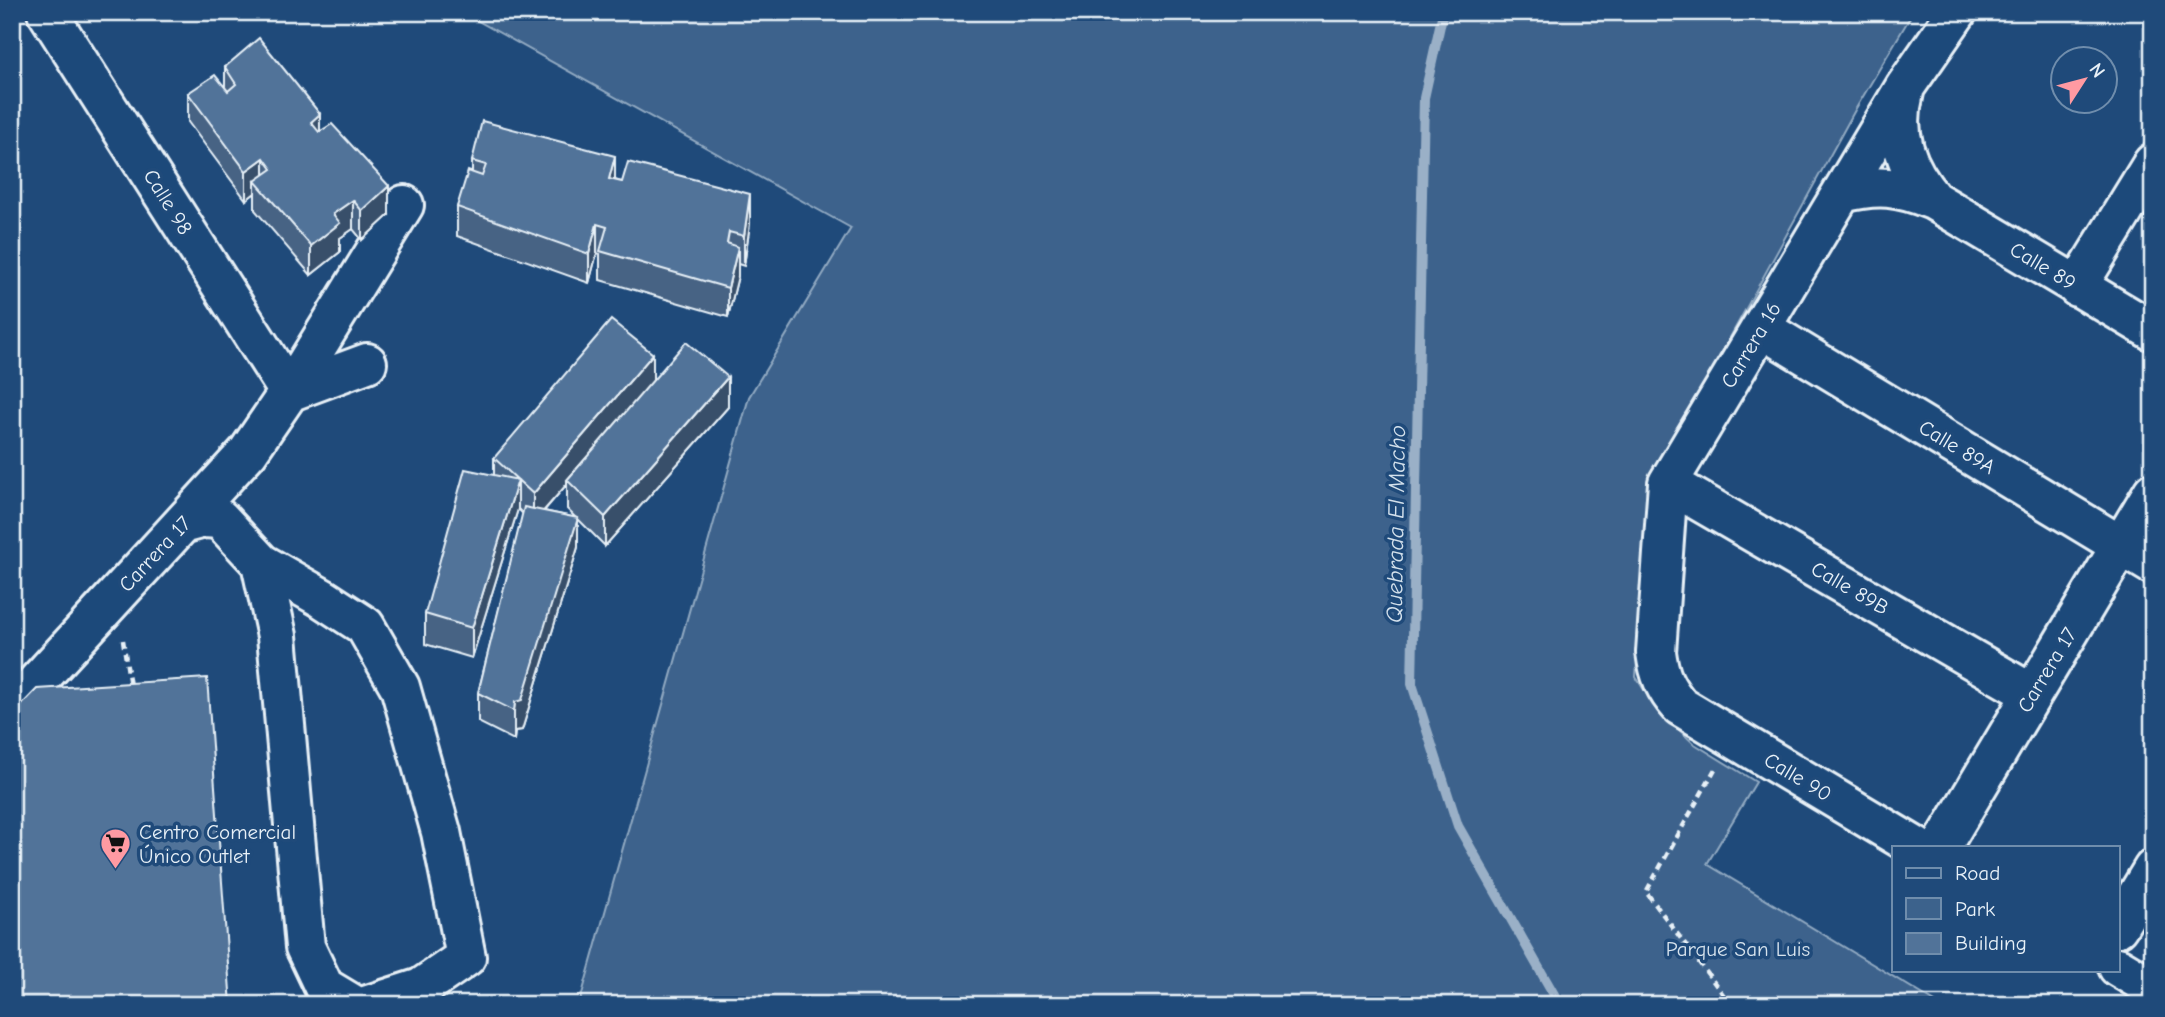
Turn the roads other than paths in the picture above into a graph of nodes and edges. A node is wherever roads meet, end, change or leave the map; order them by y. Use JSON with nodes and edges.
{"nodes":[{"id":1,"x":47,"y":12,"type":"edge"},
{"id":2,"x":1957,"y":12,"type":"edge"},
{"id":3,"x":1905,"y":87,"type":"junction"},
{"id":4,"x":2153,"y":163,"type":"edge"},
{"id":5,"x":1842,"y":192,"type":"junction"},
{"id":6,"x":1933,"y":200,"type":"junction"},
{"id":7,"x":404,"y":205,"type":"dead end"},
{"id":8,"x":2077,"y":287,"type":"junction"},
{"id":9,"x":1761,"y":328,"type":"junction"},
{"id":10,"x":2153,"y":331,"type":"edge"},
{"id":11,"x":367,"y":363,"type":"dead end"},
{"id":12,"x":289,"y":392,"type":"junction"},
{"id":13,"x":1668,"y":483,"type":"junction"},
{"id":14,"x":2153,"y":492,"type":"edge"},
{"id":15,"x":182,"y":524,"type":"junction"},
{"id":16,"x":2137,"y":556,"type":"edge"},
{"id":17,"x":261,"y":563,"type":"junction"},
{"id":18,"x":2032,"y":694,"type":"junction"},
{"id":19,"x":1680,"y":706,"type":"joint"},
{"id":20,"x":12,"y":709,"type":"edge"},
{"id":21,"x":1914,"y":846,"type":"edge"},
{"id":22,"x":1942,"y":846,"type":"edge"},
{"id":23,"x":2153,"y":869,"type":"edge"},
{"id":24,"x":2120,"y":925,"type":"edge"},
{"id":25,"x":2120,"y":968,"type":"edge"},
{"id":26,"x":2153,"y":988,"type":"edge"},
{"id":27,"x":354,"y":1005,"type":"edge"},
{"id":28,"x":368,"y":1005,"type":"edge"}],
"edges":[{"from":1,"to":12,"type":"street","name":"Calle 98"},
{"from":2,"to":3,"type":"street","name":"Carrera 16"},
{"from":3,"to":5,"type":"street","name":"Carrera 16"},
{"from":3,"to":6,"type":"street","name":"Calle 89"},
{"from":4,"to":8,"type":"street"},
{"from":5,"to":6,"type":"street","name":"Calle 89"},
{"from":5,"to":9,"type":"street","name":"Carrera 16"},
{"from":6,"to":8,"type":"street","name":"Calle 89"},
{"from":7,"to":12,"type":"street","name":"Carrera 17"},
{"from":8,"to":10,"type":"street","name":"Calle 89"},
{"from":9,"to":13,"type":"street","name":"Carrera 16"},
{"from":9,"to":16,"type":"street","name":"Calle 89A"},
{"from":11,"to":12,"type":"street"},
{"from":12,"to":15,"type":"street","name":"Carrera 17"},
{"from":13,"to":18,"type":"street","name":"Calle 89B"},
{"from":13,"to":19,"type":"street","name":"Carrera 16"},
{"from":14,"to":16,"type":"street","name":"Carrera 17"},
{"from":15,"to":17,"type":"street"},
{"from":15,"to":20,"type":"street","name":"Carrera 17"},
{"from":16,"to":18,"type":"street","name":"Carrera 17"},
{"from":17,"to":27,"type":"street"},
{"from":17,"to":28,"type":"street"},
{"from":18,"to":22,"type":"street","name":"Carrera 17"},
{"from":19,"to":21,"type":"street","name":"Calle 90"},
{"from":23,"to":24,"type":"street"},
{"from":25,"to":26,"type":"street"}]}
